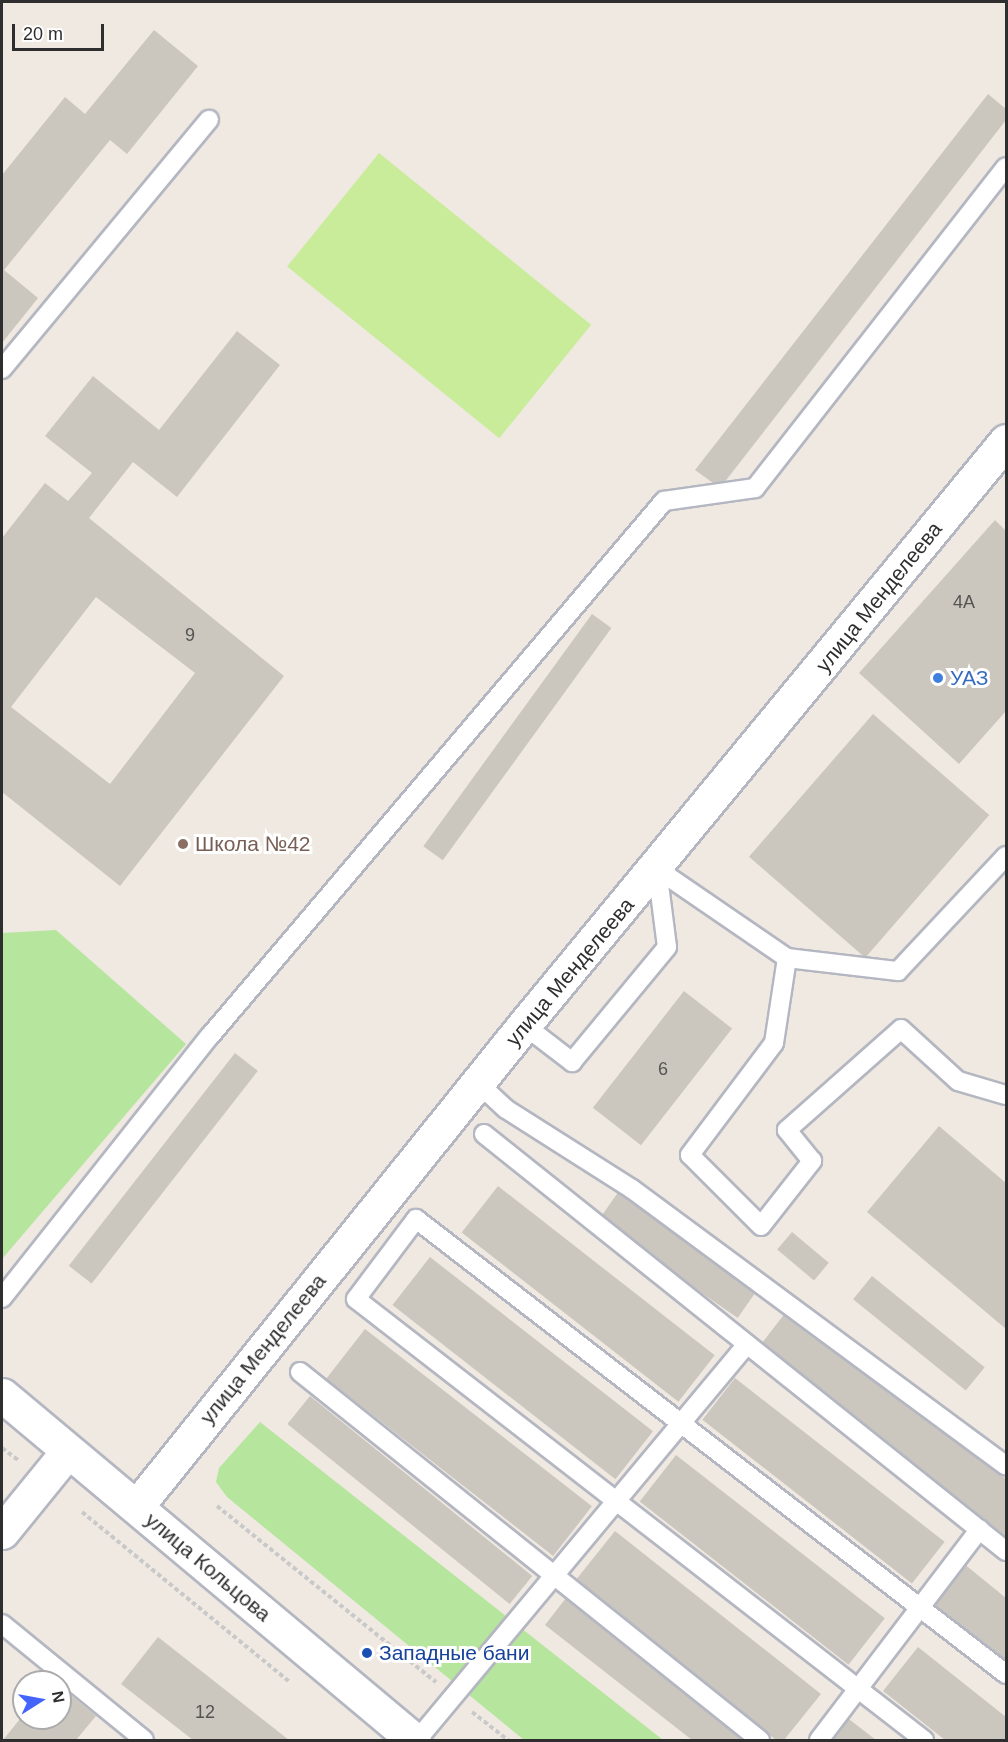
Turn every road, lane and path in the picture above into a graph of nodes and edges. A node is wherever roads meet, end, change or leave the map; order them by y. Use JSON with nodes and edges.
{"nodes":[{"id":1,"x":209,"y":120,"type":"dead end"},
{"id":2,"x":1006,"y":166,"type":"edge"},
{"id":3,"x":2,"y":369,"type":"edge"},
{"id":4,"x":1006,"y":441,"type":"edge"},
{"id":5,"x":1006,"y":856,"type":"edge"},
{"id":6,"x":657,"y":869,"type":"junction"},
{"id":7,"x":787,"y":958,"type":"junction"},
{"id":8,"x":524,"y":1025,"type":"junction"},
{"id":9,"x":478,"y":1083,"type":"junction"},
{"id":10,"x":1006,"y":1095,"type":"edge"},
{"id":11,"x":484,"y":1134,"type":"dead end"},
{"id":12,"x":2,"y":1299,"type":"edge"},
{"id":13,"x":747,"y":1344,"type":"junction"},
{"id":14,"x":300,"y":1372,"type":"dead end"},
{"id":15,"x":2,"y":1395,"type":"edge"},
{"id":16,"x":681,"y":1424,"type":"junction"},
{"id":17,"x":2,"y":1448,"type":"edge"},
{"id":18,"x":68,"y":1452,"type":"junction"},
{"id":19,"x":25,"y":1465,"type":"dead end"},
{"id":20,"x":1006,"y":1466,"type":"edge"},
{"id":21,"x":617,"y":1502,"type":"junction"},
{"id":22,"x":136,"y":1506,"type":"junction"},
{"id":23,"x":217,"y":1506,"type":"dead end"},
{"id":24,"x":82,"y":1512,"type":"dead end"},
{"id":25,"x":980,"y":1529,"type":"junction"},
{"id":26,"x":2,"y":1532,"type":"edge"},
{"id":27,"x":1006,"y":1551,"type":"edge"},
{"id":28,"x":555,"y":1576,"type":"junction"},
{"id":29,"x":921,"y":1608,"type":"junction"},
{"id":30,"x":2,"y":1624,"type":"edge"},
{"id":31,"x":1006,"y":1674,"type":"edge"},
{"id":32,"x":298,"y":1688,"type":"dead end"},
{"id":33,"x":860,"y":1691,"type":"junction"},
{"id":34,"x":453,"y":1696,"type":"junction"},
{"id":35,"x":142,"y":1740,"type":"edge"},
{"id":36,"x":416,"y":1740,"type":"edge"},
{"id":37,"x":508,"y":1740,"type":"edge"},
{"id":38,"x":760,"y":1740,"type":"edge"},
{"id":39,"x":819,"y":1740,"type":"edge"},
{"id":40,"x":924,"y":1740,"type":"edge"}],
"edges":[{"from":1,"to":3,"type":"lane"},
{"from":2,"to":12,"type":"lane"},
{"from":4,"to":6,"type":"street","name":"улица Менделеева"},
{"from":5,"to":7,"type":"lane"},
{"from":6,"to":7,"type":"lane"},
{"from":6,"to":8,"type":"street","name":"улица Менделеева"},
{"from":6,"to":8,"type":"lane"},
{"from":7,"to":10,"type":"lane"},
{"from":8,"to":9,"type":"street","name":"улица Менделеева"},
{"from":9,"to":20,"type":"lane"},
{"from":9,"to":22,"type":"street","name":"улица Менделеева"},
{"from":11,"to":13,"type":"lane"},
{"from":13,"to":16,"type":"lane"},
{"from":13,"to":25,"type":"lane"},
{"from":14,"to":28,"type":"lane"},
{"from":15,"to":18,"type":"street","name":"улица Кольцова"},
{"from":16,"to":21,"type":"lane"},
{"from":16,"to":21,"type":"lane"},
{"from":16,"to":29,"type":"lane"},
{"from":17,"to":19,"type":"path"},
{"from":18,"to":22,"type":"street","name":"улица Кольцова"},
{"from":18,"to":26,"type":"street"},
{"from":21,"to":28,"type":"lane"},
{"from":21,"to":33,"type":"lane"},
{"from":22,"to":36,"type":"street","name":"улица Кольцова"},
{"from":23,"to":34,"type":"path"},
{"from":24,"to":32,"type":"path"},
{"from":25,"to":27,"type":"lane"},
{"from":25,"to":29,"type":"lane"},
{"from":28,"to":34,"type":"lane"},
{"from":28,"to":38,"type":"lane"},
{"from":29,"to":31,"type":"lane"},
{"from":29,"to":33,"type":"lane"},
{"from":30,"to":35,"type":"lane"},
{"from":33,"to":39,"type":"lane"},
{"from":33,"to":40,"type":"lane"},
{"from":34,"to":36,"type":"lane"},
{"from":34,"to":37,"type":"path"}]}
